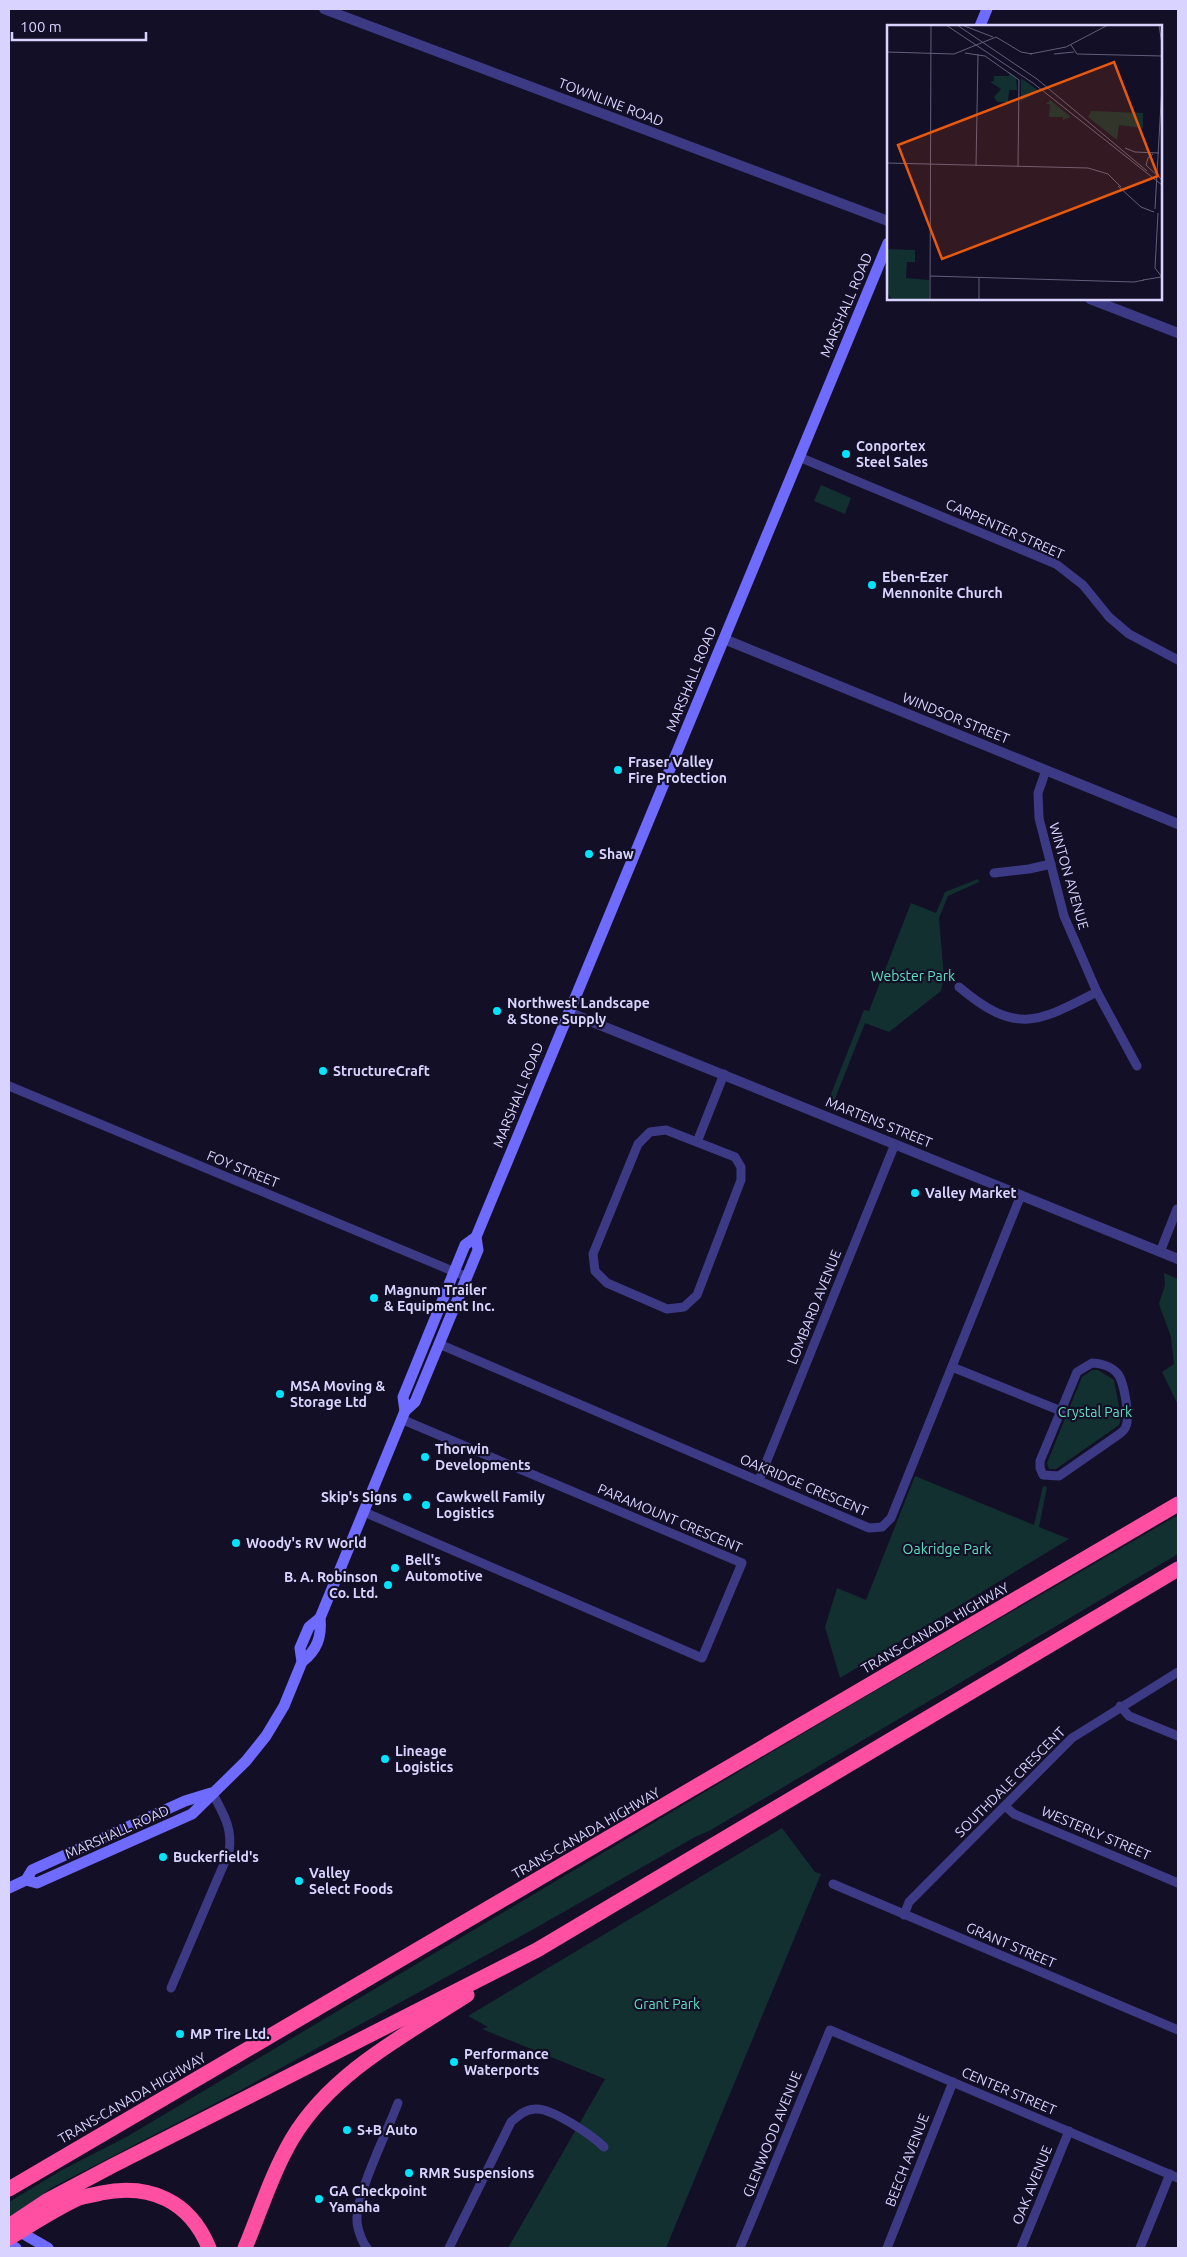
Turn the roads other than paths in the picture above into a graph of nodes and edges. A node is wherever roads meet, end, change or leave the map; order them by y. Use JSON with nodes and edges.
{"nodes":[{"id":1,"x":324,"y":9,"type":"edge"},
{"id":2,"x":987,"y":9,"type":"edge"},
{"id":3,"x":980,"y":25,"type":"edge"},
{"id":4,"x":887,"y":220,"type":"edge"},
{"id":5,"x":887,"y":245,"type":"edge"},
{"id":6,"x":1093,"y":300,"type":"edge"},
{"id":7,"x":1178,"y":333,"type":"edge"},
{"id":8,"x":799,"y":457,"type":"junction"},
{"id":9,"x":724,"y":639,"type":"junction"},
{"id":10,"x":1178,"y":660,"type":"edge"},
{"id":11,"x":1046,"y":770,"type":"junction"},
{"id":12,"x":1178,"y":824,"type":"edge"},
{"id":13,"x":1051,"y":864,"type":"junction"},
{"id":14,"x":994,"y":873,"type":"dead end"},
{"id":15,"x":959,"y":988,"type":"dead end"},
{"id":16,"x":1098,"y":992,"type":"junction"},
{"id":17,"x":568,"y":1012,"type":"junction"},
{"id":18,"x":1137,"y":1066,"type":"dead end"},
{"id":19,"x":724,"y":1074,"type":"junction"},
{"id":20,"x":9,"y":1086,"type":"edge"},
{"id":21,"x":697,"y":1142,"type":"junction"},
{"id":22,"x":895,"y":1144,"type":"junction"},
{"id":23,"x":1021,"y":1195,"type":"junction"},
{"id":24,"x":1177,"y":1209,"type":"edge"},
{"id":25,"x":476,"y":1237,"type":"junction"},
{"id":26,"x":1160,"y":1252,"type":"junction"},
{"id":27,"x":1178,"y":1259,"type":"edge"},
{"id":28,"x":454,"y":1272,"type":"junction"},
{"id":29,"x":467,"y":1277,"type":"junction"},
{"id":30,"x":439,"y":1344,"type":"junction"},
{"id":31,"x":952,"y":1367,"type":"junction"},
{"id":32,"x":1061,"y":1411,"type":"junction"},
{"id":33,"x":403,"y":1415,"type":"junction"},
{"id":34,"x":759,"y":1480,"type":"junction"},
{"id":35,"x":1178,"y":1504,"type":"edge"},
{"id":36,"x":364,"y":1512,"type":"junction"},
{"id":37,"x":1178,"y":1569,"type":"edge"},
{"id":38,"x":1178,"y":1672,"type":"edge"},
{"id":39,"x":1120,"y":1706,"type":"junction"},
{"id":40,"x":1178,"y":1736,"type":"edge"},
{"id":41,"x":212,"y":1792,"type":"junction"},
{"id":42,"x":1005,"y":1806,"type":"junction"},
{"id":43,"x":161,"y":1814,"type":"junction"},
{"id":44,"x":100,"y":1856,"type":"junction"},
{"id":45,"x":26,"y":1880,"type":"junction"},
{"id":46,"x":1178,"y":1883,"type":"edge"},
{"id":47,"x":833,"y":1884,"type":"dead end"},
{"id":48,"x":9,"y":1888,"type":"edge"},
{"id":49,"x":904,"y":1915,"type":"junction"},
{"id":50,"x":537,"y":1950,"type":"junction"},
{"id":51,"x":171,"y":1988,"type":"dead end"},
{"id":52,"x":830,"y":2030,"type":"joint"},
{"id":53,"x":1178,"y":2030,"type":"edge"},
{"id":54,"x":953,"y":2082,"type":"junction"},
{"id":55,"x":398,"y":2103,"type":"dead end"},
{"id":56,"x":1069,"y":2131,"type":"junction"},
{"id":57,"x":604,"y":2147,"type":"dead end"},
{"id":58,"x":1174,"y":2176,"type":"edge"},
{"id":59,"x":9,"y":2189,"type":"edge"},
{"id":60,"x":9,"y":2226,"type":"edge"},
{"id":61,"x":9,"y":2238,"type":"edge"},
{"id":62,"x":9,"y":2244,"type":"edge"},
{"id":63,"x":16,"y":2248,"type":"edge"},
{"id":64,"x":48,"y":2248,"type":"edge"},
{"id":65,"x":209,"y":2248,"type":"edge"},
{"id":66,"x":245,"y":2248,"type":"edge"},
{"id":67,"x":367,"y":2248,"type":"edge"},
{"id":68,"x":449,"y":2248,"type":"edge"},
{"id":69,"x":740,"y":2248,"type":"edge"},
{"id":70,"x":887,"y":2248,"type":"edge"},
{"id":71,"x":1021,"y":2248,"type":"edge"},
{"id":72,"x":1140,"y":2248,"type":"edge"}],
"edges":[{"from":1,"to":4,"type":"street","name":"TOWNLINE ROAD"},
{"from":2,"to":3,"type":"main road"},
{"from":5,"to":8,"type":"main road","name":"MARSHALL ROAD"},
{"from":6,"to":7,"type":"street"},
{"from":8,"to":9,"type":"main road","name":"MARSHALL ROAD"},
{"from":8,"to":10,"type":"street","name":"CARPENTER STREET"},
{"from":9,"to":11,"type":"street","name":"WINDSOR STREET"},
{"from":9,"to":17,"type":"main road","name":"MARSHALL ROAD"},
{"from":11,"to":12,"type":"street","name":"WINDSOR STREET"},
{"from":11,"to":13,"type":"street","name":"WINTON AVENUE"},
{"from":13,"to":14,"type":"street"},
{"from":13,"to":16,"type":"street","name":"WINTON AVENUE"},
{"from":15,"to":16,"type":"street"},
{"from":16,"to":18,"type":"street","name":"WINTON AVENUE"},
{"from":17,"to":19,"type":"street","name":"MARTENS STREET"},
{"from":17,"to":25,"type":"main road","name":"MARSHALL ROAD"},
{"from":19,"to":21,"type":"street"},
{"from":19,"to":22,"type":"street","name":"MARTENS STREET"},
{"from":20,"to":28,"type":"street","name":"FOY STREET"},
{"from":21,"to":21,"type":"street"},
{"from":22,"to":23,"type":"street","name":"MARTENS STREET"},
{"from":22,"to":34,"type":"street","name":"LOMBARD AVENUE"},
{"from":23,"to":26,"type":"street","name":"MARTENS STREET"},
{"from":23,"to":31,"type":"street","name":"OAKRIDGE CRESCENT"},
{"from":24,"to":26,"type":"street"},
{"from":25,"to":28,"type":"main road","name":"MARSHALL ROAD"},
{"from":25,"to":29,"type":"main road","name":"MARSHALL ROAD"},
{"from":26,"to":27,"type":"street","name":"MARTENS STREET"},
{"from":28,"to":29,"type":"street","name":"FOY STREET"},
{"from":28,"to":33,"type":"main road","name":"MARSHALL ROAD"},
{"from":29,"to":30,"type":"main road","name":"MARSHALL ROAD"},
{"from":30,"to":33,"type":"main road","name":"MARSHALL ROAD"},
{"from":30,"to":34,"type":"street","name":"OAKRIDGE CRESCENT"},
{"from":31,"to":32,"type":"street"},
{"from":31,"to":34,"type":"street","name":"OAKRIDGE CRESCENT"},
{"from":32,"to":32,"type":"street"},
{"from":33,"to":36,"type":"main road","name":"MARSHALL ROAD"},
{"from":33,"to":36,"type":"street","name":"PARAMOUNT CRESCENT"},
{"from":35,"to":59,"type":"highway","name":"TRANS-CANADA HIGHWAY"},
{"from":36,"to":41,"type":"main road","name":"MARSHALL ROAD"},
{"from":37,"to":50,"type":"highway"},
{"from":38,"to":39,"type":"street","name":"SOUTHDALE CRESCENT"},
{"from":39,"to":40,"type":"street"},
{"from":39,"to":42,"type":"street","name":"SOUTHDALE CRESCENT"},
{"from":41,"to":43,"type":"main road","name":"MARSHALL ROAD"},
{"from":41,"to":44,"type":"main road","name":"MARSHALL ROAD"},
{"from":41,"to":51,"type":"street"},
{"from":42,"to":46,"type":"street","name":"WESTERLY STREET"},
{"from":42,"to":49,"type":"street","name":"SOUTHDALE CRESCENT"},
{"from":43,"to":44,"type":"main road"},
{"from":43,"to":45,"type":"main road","name":"MARSHALL ROAD"},
{"from":44,"to":45,"type":"main road","name":"MARSHALL ROAD"},
{"from":45,"to":48,"type":"main road","name":"MARSHALL ROAD"},
{"from":47,"to":49,"type":"street","name":"GRANT STREET"},
{"from":49,"to":53,"type":"street","name":"GRANT STREET"},
{"from":50,"to":60,"type":"highway"},
{"from":50,"to":66,"type":"highway"},
{"from":52,"to":54,"type":"street","name":"CENTER STREET"},
{"from":52,"to":69,"type":"street","name":"GLENWOOD AVENUE"},
{"from":54,"to":56,"type":"street","name":"CENTER STREET"},
{"from":54,"to":70,"type":"street","name":"BEECH AVENUE"},
{"from":55,"to":67,"type":"street"},
{"from":56,"to":58,"type":"street","name":"CENTER STREET"},
{"from":56,"to":71,"type":"street","name":"OAK AVENUE"},
{"from":57,"to":68,"type":"street"},
{"from":58,"to":72,"type":"street"},
{"from":60,"to":64,"type":"main road"},
{"from":61,"to":65,"type":"highway"},
{"from":62,"to":63,"type":"main road"}]}
